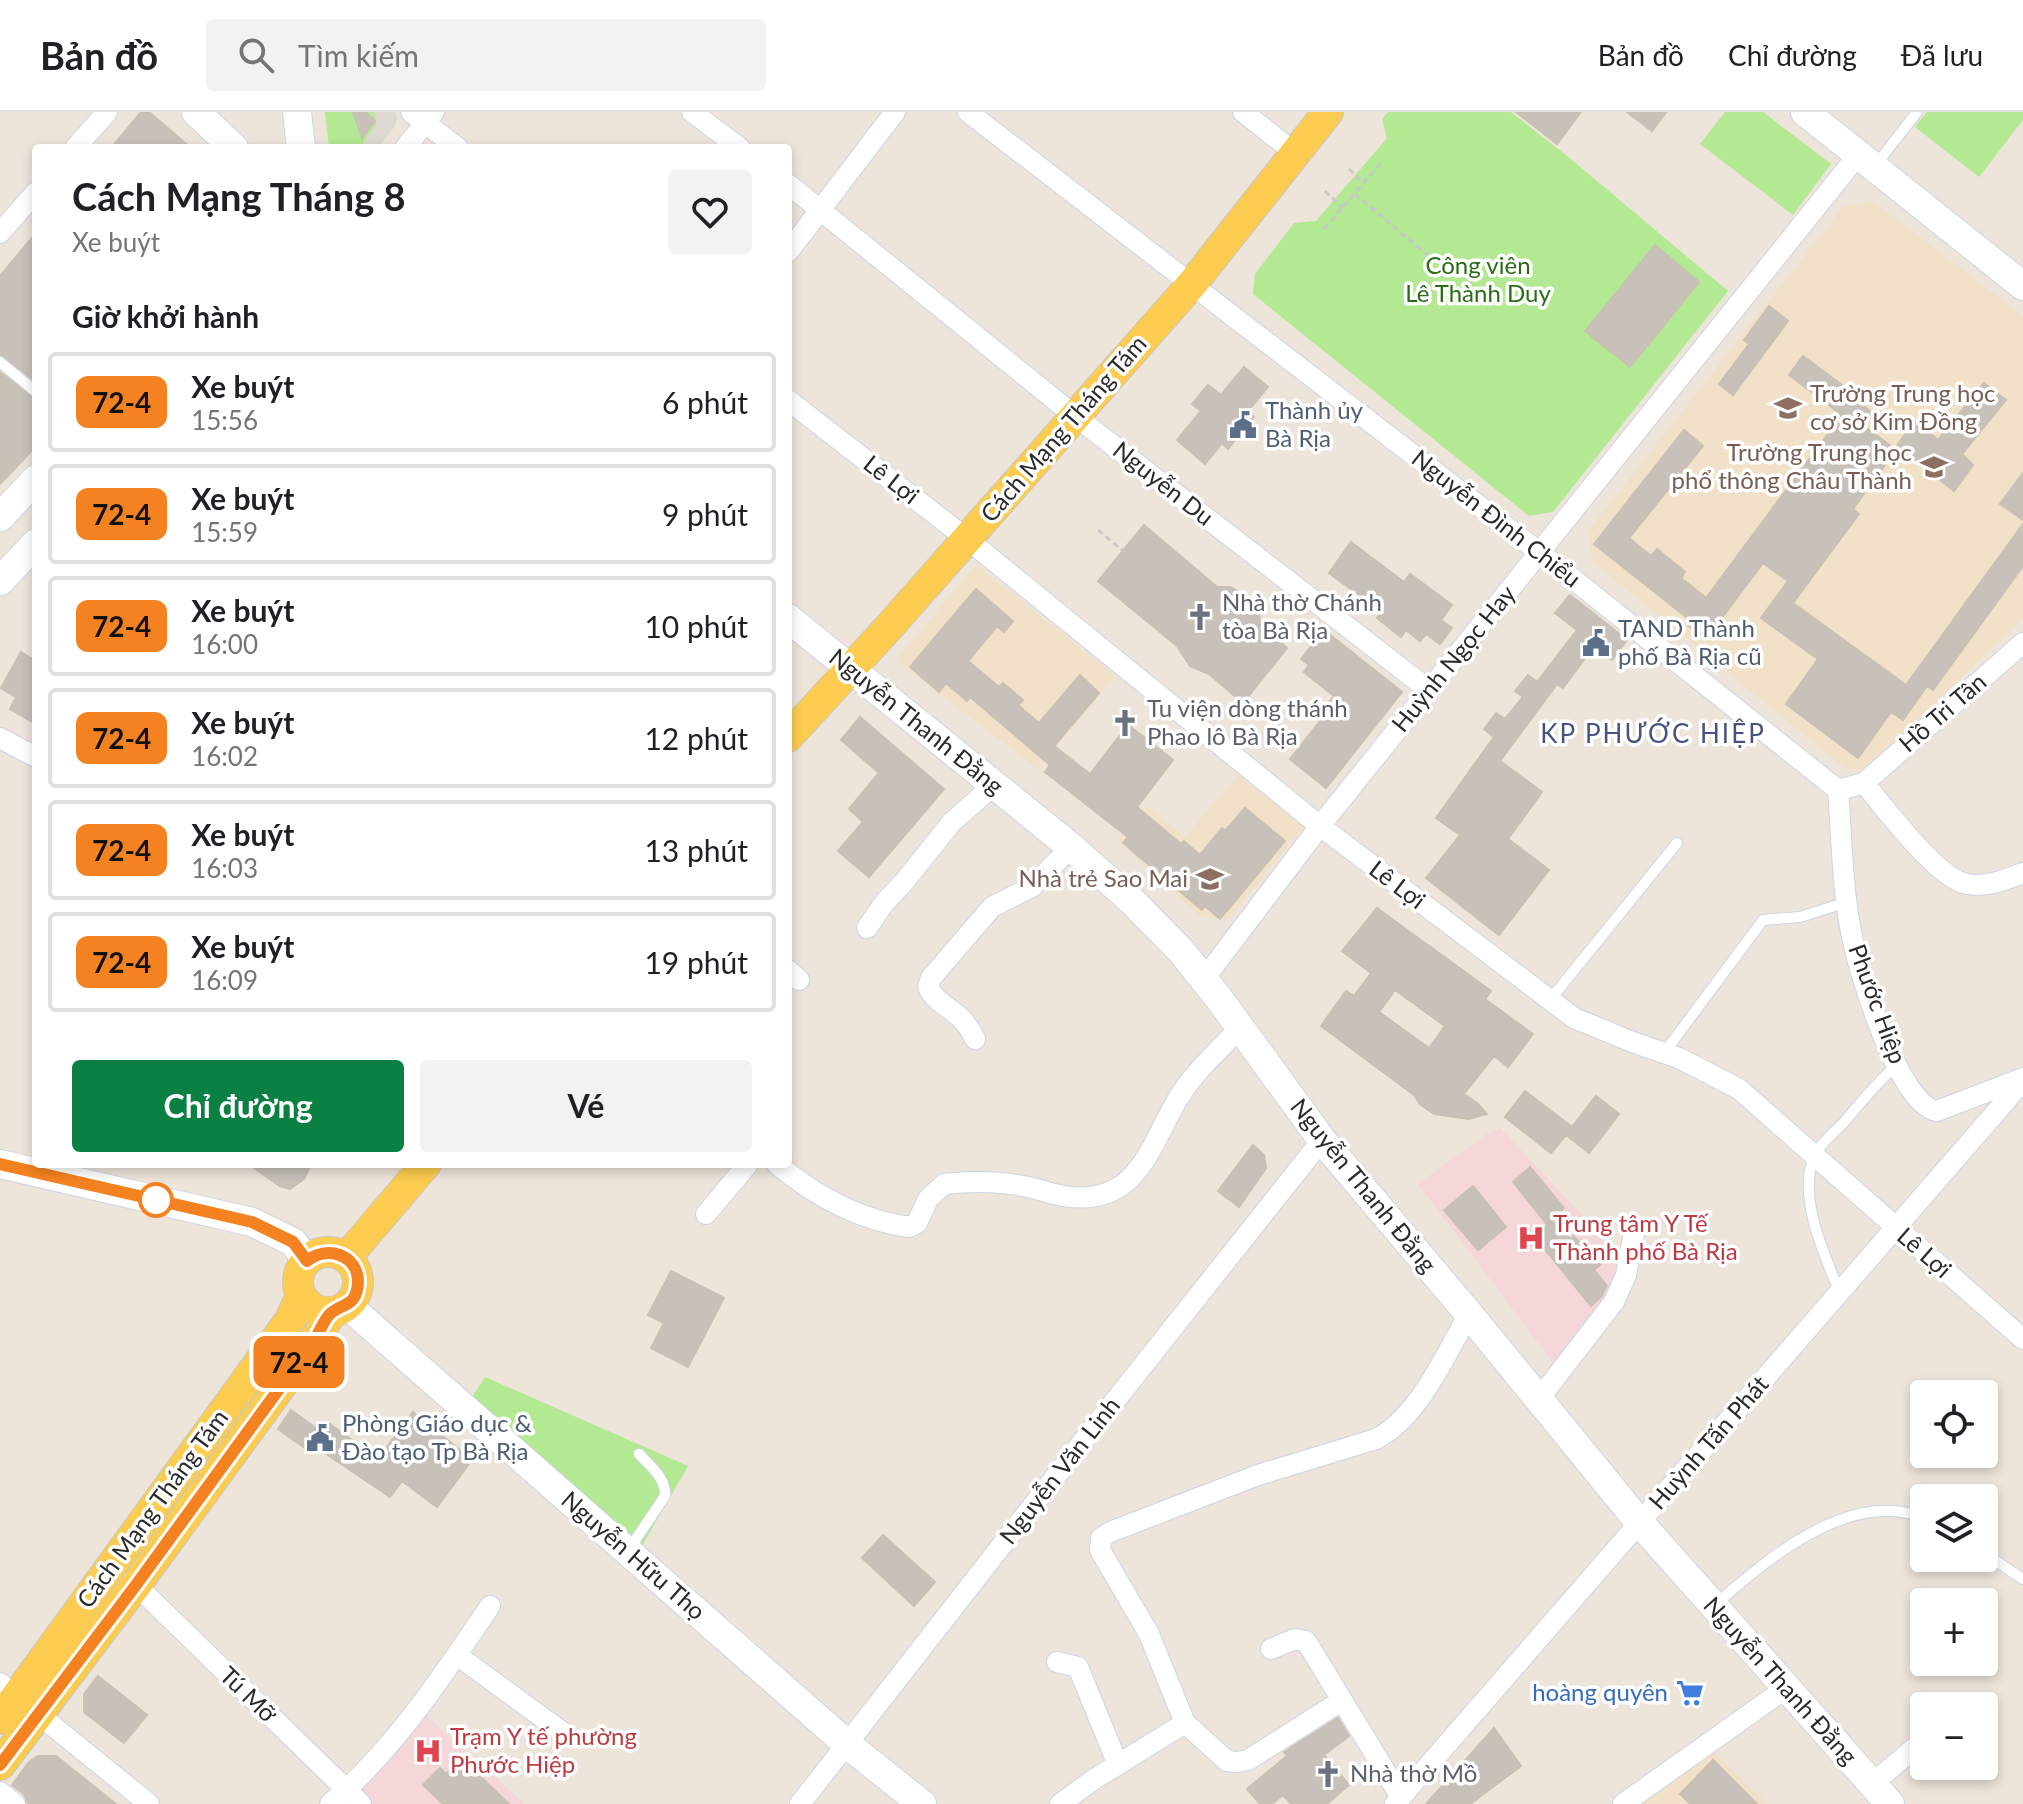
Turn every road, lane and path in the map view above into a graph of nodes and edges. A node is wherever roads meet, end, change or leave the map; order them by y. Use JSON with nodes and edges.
{"nodes":[{"id":1,"x":107,"y":112,"type":"edge"},
{"id":2,"x":196,"y":112,"type":"edge"},
{"id":3,"x":297,"y":112,"type":"edge"},
{"id":4,"x":692,"y":112,"type":"edge"},
{"id":5,"x":895,"y":112,"type":"edge"},
{"id":6,"x":968,"y":112,"type":"edge"},
{"id":7,"x":1243,"y":112,"type":"edge"},
{"id":8,"x":1328,"y":112,"type":"edge"},
{"id":9,"x":1805,"y":112,"type":"edge"},
{"id":10,"x":1917,"y":112,"type":"edge"},
{"id":11,"x":423,"y":116,"type":"edge"},
{"id":12,"x":79,"y":144,"type":"edge"},
{"id":13,"x":230,"y":144,"type":"edge"},
{"id":14,"x":301,"y":144,"type":"edge"},
{"id":15,"x":407,"y":144,"type":"edge"},
{"id":16,"x":454,"y":144,"type":"edge"},
{"id":17,"x":735,"y":144,"type":"edge"},
{"id":18,"x":1294,"y":152,"type":"junction"},
{"id":19,"x":1866,"y":161,"type":"junction"},
{"id":20,"x":1380,"y":164,"type":"dead end"},
{"id":21,"x":1349,"y":169,"type":"dead end"},
{"id":22,"x":1364,"y":183,"type":"junction"},
{"id":23,"x":792,"y":187,"type":"edge"},
{"id":24,"x":1325,"y":191,"type":"dead end"},
{"id":25,"x":1355,"y":194,"type":"junction"},
{"id":26,"x":32,"y":197,"type":"edge"},
{"id":27,"x":1343,"y":208,"type":"junction"},
{"id":28,"x":821,"y":209,"type":"junction"},
{"id":29,"x":1324,"y":229,"type":"dead end"},
{"id":30,"x":0,"y":233,"type":"edge"},
{"id":31,"x":792,"y":247,"type":"edge"},
{"id":32,"x":1431,"y":258,"type":"dead end"},
{"id":33,"x":1192,"y":284,"type":"junction"},
{"id":34,"x":2023,"y":286,"type":"edge"},
{"id":35,"x":0,"y":362,"type":"edge"},
{"id":36,"x":32,"y":389,"type":"edge"},
{"id":37,"x":792,"y":403,"type":"edge"},
{"id":38,"x":1075,"y":416,"type":"junction"},
{"id":39,"x":32,"y":483,"type":"edge"},
{"id":40,"x":0,"y":517,"type":"edge"},
{"id":41,"x":1098,"y":530,"type":"dead end"},
{"id":42,"x":967,"y":539,"type":"junction"},
{"id":43,"x":32,"y":548,"type":"edge"},
{"id":44,"x":1122,"y":550,"type":"dead end"},
{"id":45,"x":1539,"y":552,"type":"junction"},
{"id":46,"x":4,"y":569,"type":"edge"},
{"id":47,"x":792,"y":621,"type":"edge"},
{"id":48,"x":2023,"y":643,"type":"edge"},
{"id":49,"x":849,"y":668,"type":"junction"},
{"id":50,"x":1429,"y":690,"type":"junction"},
{"id":51,"x":792,"y":732,"type":"edge"},
{"id":52,"x":0,"y":738,"type":"edge"},
{"id":53,"x":32,"y":755,"type":"edge"},
{"id":54,"x":1864,"y":783,"type":"junction"},
{"id":55,"x":994,"y":785,"type":"junction"},
{"id":56,"x":1838,"y":790,"type":"junction"},
{"id":57,"x":1320,"y":826,"type":"junction"},
{"id":58,"x":1677,"y":843,"type":"dead end"},
{"id":59,"x":1071,"y":847,"type":"junction"},
{"id":60,"x":2023,"y":873,"type":"edge"},
{"id":61,"x":1847,"y":902,"type":"junction"},
{"id":62,"x":867,"y":928,"type":"dead end"},
{"id":63,"x":1204,"y":979,"type":"junction"},
{"id":64,"x":1550,"y":1000,"type":"junction"},
{"id":65,"x":1240,"y":1028,"type":"junction"},
{"id":66,"x":975,"y":1039,"type":"dead end"},
{"id":67,"x":1664,"y":1053,"type":"junction"},
{"id":68,"x":1896,"y":1066,"type":"junction"},
{"id":69,"x":2023,"y":1079,"type":"edge"},
{"id":70,"x":1322,"y":1140,"type":"junction"},
{"id":71,"x":1814,"y":1156,"type":"junction"},
{"id":72,"x":0,"y":1164,"type":"edge"},
{"id":73,"x":423,"y":1168,"type":"edge"},
{"id":74,"x":745,"y":1168,"type":"edge"},
{"id":75,"x":782,"y":1168,"type":"edge"},
{"id":76,"x":706,"y":1214,"type":"dead end"},
{"id":77,"x":1896,"y":1229,"type":"junction"},
{"id":78,"x":1634,"y":1233,"type":"dead end"},
{"id":79,"x":346,"y":1258,"type":"junction"},
{"id":80,"x":307,"y":1261,"type":"junction"},
{"id":81,"x":1840,"y":1293,"type":"junction"},
{"id":82,"x":301,"y":1295,"type":"junction"},
{"id":83,"x":339,"y":1309,"type":"junction"},
{"id":84,"x":1469,"y":1314,"type":"junction"},
{"id":85,"x":2023,"y":1339,"type":"edge"},
{"id":86,"x":1539,"y":1399,"type":"junction"},
{"id":87,"x":639,"y":1454,"type":"dead end"},
{"id":88,"x":1910,"y":1514,"type":"edge"},
{"id":89,"x":1640,"y":1523,"type":"junction"},
{"id":90,"x":628,"y":1551,"type":"junction"},
{"id":91,"x":1998,"y":1562,"type":"edge"},
{"id":92,"x":2023,"y":1579,"type":"edge"},
{"id":93,"x":136,"y":1585,"type":"junction"},
{"id":94,"x":490,"y":1606,"type":"dead end"},
{"id":95,"x":1713,"y":1607,"type":"junction"},
{"id":96,"x":1271,"y":1649,"type":"dead end"},
{"id":97,"x":457,"y":1655,"type":"junction"},
{"id":98,"x":1057,"y":1662,"type":"dead end"},
{"id":99,"x":1785,"y":1689,"type":"junction"},
{"id":100,"x":1341,"y":1701,"type":"junction"},
{"id":101,"x":14,"y":1703,"type":"edge"},
{"id":102,"x":1185,"y":1723,"type":"junction"},
{"id":103,"x":569,"y":1737,"type":"dead end"},
{"id":104,"x":848,"y":1745,"type":"junction"},
{"id":105,"x":1910,"y":1758,"type":"edge"},
{"id":106,"x":0,"y":1765,"type":"edge"},
{"id":107,"x":1118,"y":1765,"type":"junction"},
{"id":108,"x":0,"y":1792,"type":"edge"},
{"id":109,"x":1881,"y":1794,"type":"edge"},
{"id":110,"x":354,"y":1797,"type":"edge"},
{"id":111,"x":1398,"y":1801,"type":"edge"},
{"id":112,"x":15,"y":1804,"type":"edge"},
{"id":113,"x":149,"y":1804,"type":"edge"},
{"id":114,"x":330,"y":1804,"type":"edge"},
{"id":115,"x":800,"y":1804,"type":"edge"},
{"id":116,"x":922,"y":1804,"type":"edge"},
{"id":117,"x":1060,"y":1804,"type":"edge"},
{"id":118,"x":1623,"y":1804,"type":"edge"}],
"edges":[{"from":1,"to":12,"type":"street"},
{"from":2,"to":13,"type":"main road"},
{"from":3,"to":14,"type":"main road"},
{"from":4,"to":17,"type":"street"},
{"from":5,"to":28,"type":"street"},
{"from":6,"to":33,"type":"street","name":"Nguyễn Đình Chiểu"},
{"from":7,"to":18,"type":"street"},
{"from":8,"to":18,"type":"main road","name":"Cách Mạng Tháng Tám"},
{"from":9,"to":19,"type":"main road"},
{"from":10,"to":19,"type":"lane"},
{"from":11,"to":15,"type":"street"},
{"from":11,"to":16,"type":"street"},
{"from":18,"to":33,"type":"main road","name":"Cách Mạng Tháng Tám"},
{"from":19,"to":34,"type":"main road"},
{"from":19,"to":45,"type":"street","name":"Huỳnh Ngọc Hay"},
{"from":20,"to":22,"type":"path"},
{"from":21,"to":22,"type":"path"},
{"from":22,"to":25,"type":"path"},
{"from":23,"to":28,"type":"street","name":"Nguyễn Du"},
{"from":24,"to":27,"type":"path"},
{"from":25,"to":27,"type":"path"},
{"from":25,"to":32,"type":"path"},
{"from":26,"to":30,"type":"street"},
{"from":27,"to":29,"type":"path"},
{"from":28,"to":31,"type":"street"},
{"from":28,"to":38,"type":"street","name":"Nguyễn Du"},
{"from":33,"to":38,"type":"main road","name":"Cách Mạng Tháng Tám"},
{"from":33,"to":45,"type":"street","name":"Nguyễn Đình Chiểu"},
{"from":35,"to":36,"type":"lane"},
{"from":37,"to":42,"type":"street","name":"Lê Lợi"},
{"from":38,"to":42,"type":"main road","name":"Cách Mạng Tháng Tám"},
{"from":38,"to":50,"type":"street","name":"Nguyễn Du"},
{"from":39,"to":40,"type":"main road"},
{"from":41,"to":44,"type":"path"},
{"from":42,"to":49,"type":"main road","name":"Cách Mạng Tháng Tám"},
{"from":42,"to":57,"type":"street","name":"Lê Lợi"},
{"from":43,"to":46,"type":"main road"},
{"from":45,"to":50,"type":"street","name":"Huỳnh Ngọc Hay"},
{"from":45,"to":56,"type":"street","name":"Nguyễn Đình Chiểu"},
{"from":47,"to":49,"type":"main road","name":"Nguyễn Thanh Đằng"},
{"from":48,"to":54,"type":"street","name":"Hồ Tri Tân"},
{"from":49,"to":51,"type":"main road","name":"Cách Mạng Tháng Tám"},
{"from":49,"to":55,"type":"main road","name":"Nguyễn Thanh Đằng"},
{"from":50,"to":57,"type":"street","name":"Huỳnh Ngọc Hay"},
{"from":52,"to":53,"type":"street"},
{"from":54,"to":56,"type":"street"},
{"from":54,"to":60,"type":"street"},
{"from":55,"to":59,"type":"main road","name":"Nguyễn Thanh Đằng"},
{"from":55,"to":62,"type":"street"},
{"from":56,"to":61,"type":"street","name":"Phước Hiệp"},
{"from":57,"to":63,"type":"street","name":"Huỳnh Ngọc Hay"},
{"from":57,"to":64,"type":"street","name":"Lê Lợi"},
{"from":58,"to":64,"type":"lane"},
{"from":59,"to":63,"type":"main road","name":"Nguyễn Thanh Đằng"},
{"from":59,"to":66,"type":"street"},
{"from":61,"to":67,"type":"lane"},
{"from":61,"to":68,"type":"street","name":"Phước Hiệp"},
{"from":63,"to":65,"type":"main road","name":"Nguyễn Thanh Đằng"},
{"from":64,"to":67,"type":"street","name":"Lê Lợi"},
{"from":65,"to":70,"type":"main road","name":"Nguyễn Thanh Đằng"},
{"from":65,"to":75,"type":"street"},
{"from":67,"to":71,"type":"street","name":"Lê Lợi"},
{"from":68,"to":69,"type":"street","name":"Phước Hiệp"},
{"from":68,"to":71,"type":"lane"},
{"from":69,"to":77,"type":"street","name":"Huỳnh Tấn Phát"},
{"from":70,"to":84,"type":"main road","name":"Nguyễn Thanh Đằng"},
{"from":70,"to":104,"type":"street","name":"Nguyễn Văn Linh"},
{"from":71,"to":77,"type":"street","name":"Lê Lợi"},
{"from":71,"to":81,"type":"lane"},
{"from":72,"to":80,"type":"main road"},
{"from":73,"to":79,"type":"main road"},
{"from":74,"to":76,"type":"street"},
{"from":77,"to":81,"type":"street","name":"Huỳnh Tấn Phát"},
{"from":77,"to":85,"type":"street","name":"Lê Lợi"},
{"from":78,"to":86,"type":"street"},
{"from":79,"to":80,"type":"main road"},
{"from":79,"to":83,"type":"main road"},
{"from":80,"to":82,"type":"main road"},
{"from":81,"to":89,"type":"street","name":"Huỳnh Tấn Phát"},
{"from":82,"to":83,"type":"main road"},
{"from":82,"to":101,"type":"main road","name":"Cách Mạng Tháng Tám"},
{"from":83,"to":90,"type":"main road","name":"Nguyễn Hữu Thọ"},
{"from":83,"to":93,"type":"main road","name":"Cách Mạng Tháng Tám"},
{"from":84,"to":86,"type":"main road","name":"Nguyễn Thanh Đằng"},
{"from":84,"to":102,"type":"street"},
{"from":86,"to":89,"type":"main road","name":"Nguyễn Thanh Đằng"},
{"from":87,"to":90,"type":"lane"},
{"from":88,"to":95,"type":"lane"},
{"from":89,"to":95,"type":"main road","name":"Nguyễn Thanh Đằng"},
{"from":89,"to":111,"type":"street","name":"Huỳnh Tấn Phát"},
{"from":90,"to":104,"type":"main road","name":"Nguyễn Hữu Thọ"},
{"from":91,"to":92,"type":"lane"},
{"from":93,"to":101,"type":"main road","name":"Cách Mạng Tháng Tám"},
{"from":93,"to":110,"type":"street","name":"Tú Mỡ"},
{"from":94,"to":97,"type":"street"},
{"from":95,"to":99,"type":"main road","name":"Nguyễn Thanh Đằng"},
{"from":96,"to":100,"type":"street"},
{"from":97,"to":103,"type":"street"},
{"from":97,"to":110,"type":"street"},
{"from":98,"to":107,"type":"street"},
{"from":99,"to":109,"type":"main road","name":"Nguyễn Thanh Đằng"},
{"from":99,"to":118,"type":"street"},
{"from":100,"to":102,"type":"street"},
{"from":100,"to":111,"type":"street"},
{"from":101,"to":106,"type":"main road","name":"Cách Mạng Tháng Tám"},
{"from":101,"to":113,"type":"street"},
{"from":102,"to":107,"type":"street"},
{"from":104,"to":115,"type":"street","name":"Nguyễn Văn Linh"},
{"from":104,"to":116,"type":"main road","name":"Nguyễn Hữu Thọ"},
{"from":105,"to":109,"type":"street"},
{"from":107,"to":117,"type":"street"},
{"from":108,"to":112,"type":"street"},
{"from":110,"to":114,"type":"street"}]}
